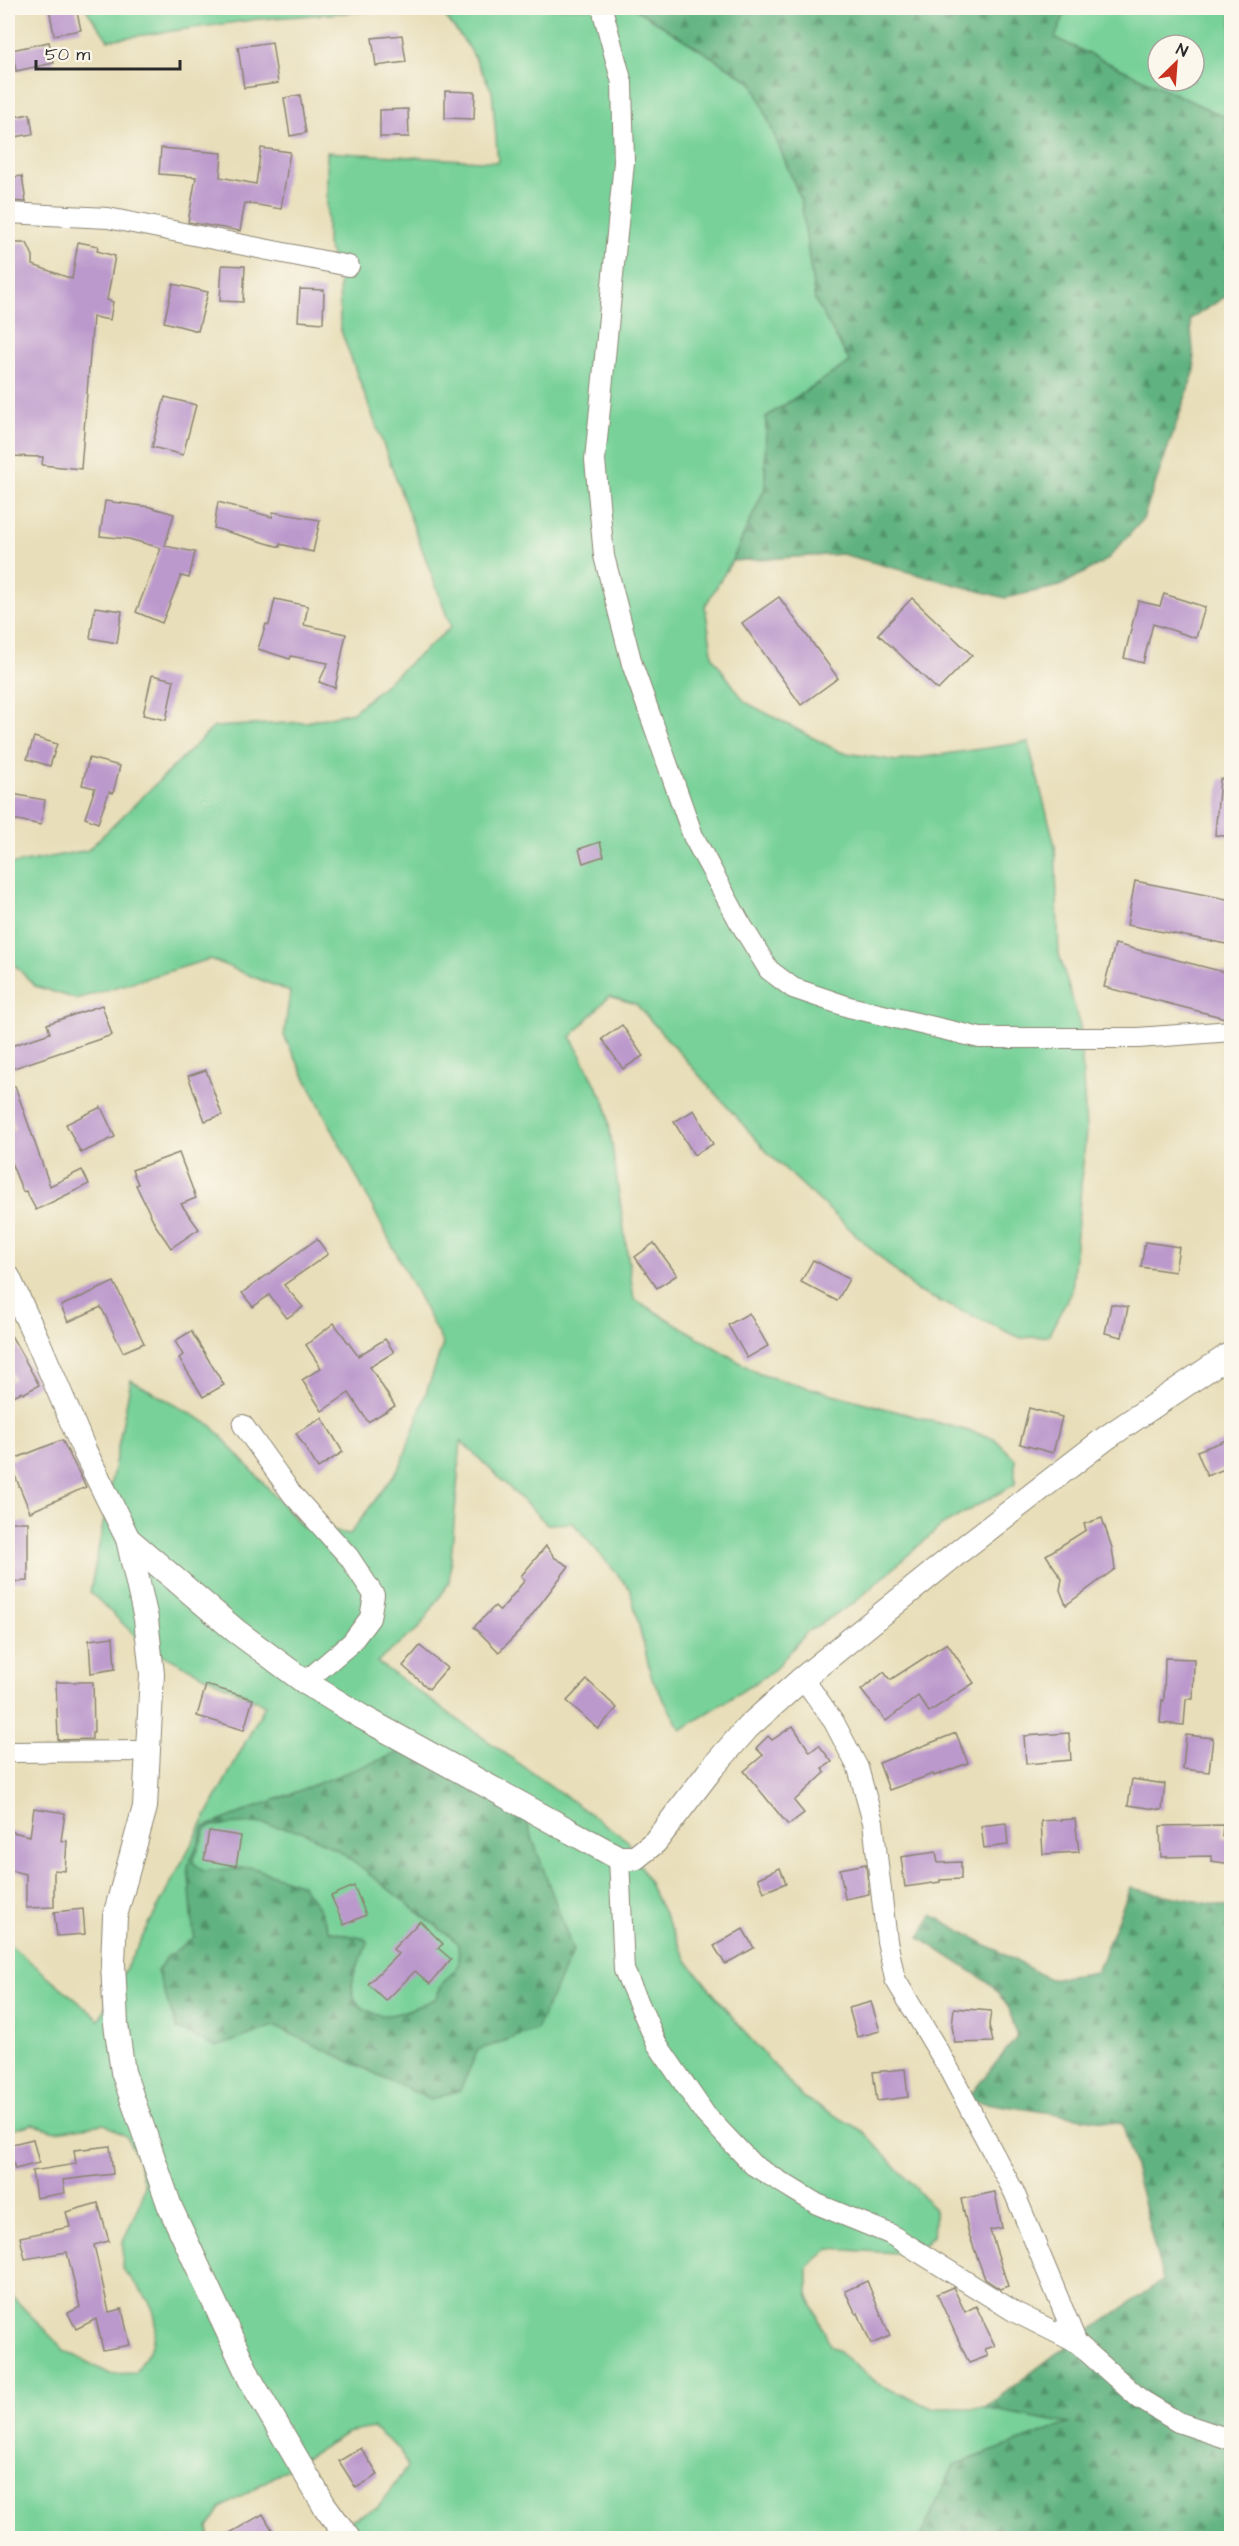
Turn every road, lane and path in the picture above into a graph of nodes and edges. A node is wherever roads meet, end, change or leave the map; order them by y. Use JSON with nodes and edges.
{"nodes":[{"id":1,"x":602,"y":8,"type":"edge"},
{"id":2,"x":8,"y":213,"type":"edge"},
{"id":3,"x":349,"y":266,"type":"dead end"},
{"id":4,"x":1232,"y":1031,"type":"edge"},
{"id":5,"x":8,"y":1277,"type":"edge"},
{"id":6,"x":1232,"y":1353,"type":"edge"},
{"id":7,"x":243,"y":1425,"type":"dead end"},
{"id":8,"x":128,"y":1539,"type":"junction"},
{"id":9,"x":803,"y":1678,"type":"junction"},
{"id":10,"x":305,"y":1682,"type":"junction"},
{"id":11,"x":149,"y":1751,"type":"junction"},
{"id":12,"x":8,"y":1752,"type":"edge"},
{"id":13,"x":619,"y":1858,"type":"junction"},
{"id":14,"x":1077,"y":2343,"type":"junction"},
{"id":15,"x":1232,"y":2440,"type":"edge"},
{"id":16,"x":348,"y":2538,"type":"edge"}],
"edges":[{"from":1,"to":4,"type":"street"},
{"from":2,"to":3,"type":"street"},
{"from":5,"to":8,"type":"street"},
{"from":6,"to":9,"type":"street"},
{"from":7,"to":10,"type":"street"},
{"from":8,"to":10,"type":"street"},
{"from":8,"to":11,"type":"street"},
{"from":9,"to":13,"type":"street"},
{"from":9,"to":14,"type":"street"},
{"from":10,"to":13,"type":"street"},
{"from":11,"to":12,"type":"street"},
{"from":11,"to":16,"type":"street"},
{"from":13,"to":14,"type":"street"},
{"from":14,"to":15,"type":"street"}]}
